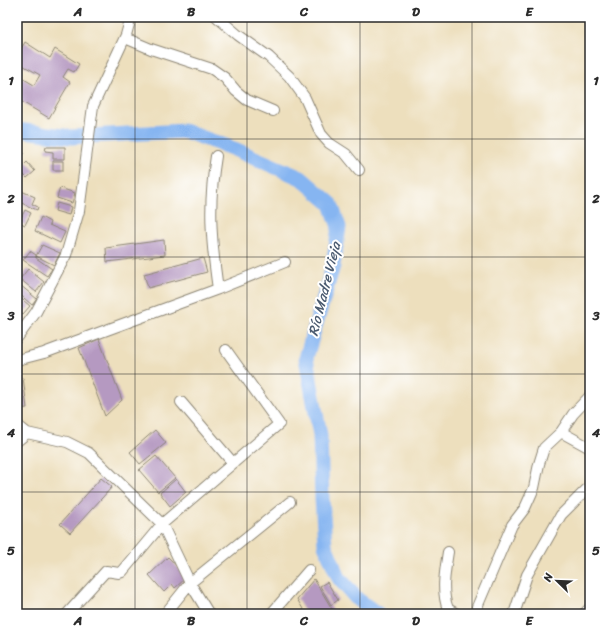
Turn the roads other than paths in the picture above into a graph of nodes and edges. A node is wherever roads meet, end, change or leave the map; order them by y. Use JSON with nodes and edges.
{"nodes":[{"id":1,"x":132,"y":17,"type":"edge"},
{"id":2,"x":218,"y":17,"type":"edge"},
{"id":3,"x":125,"y":38,"type":"junction"},
{"id":4,"x":273,"y":111,"type":"dead end"},
{"id":5,"x":216,"y":156,"type":"dead end"},
{"id":6,"x":359,"y":170,"type":"dead end"},
{"id":7,"x":285,"y":262,"type":"dead end"},
{"id":8,"x":218,"y":289,"type":"junction"},
{"id":9,"x":17,"y":338,"type":"edge"},
{"id":10,"x":226,"y":350,"type":"dead end"},
{"id":11,"x":17,"y":360,"type":"edge"},
{"id":12,"x":590,"y":396,"type":"edge"},
{"id":13,"x":181,"y":402,"type":"dead end"},
{"id":14,"x":17,"y":425,"type":"edge"},
{"id":15,"x":27,"y":432,"type":"junction"},
{"id":16,"x":561,"y":432,"type":"junction"},
{"id":17,"x":17,"y":441,"type":"edge"},
{"id":18,"x":590,"y":448,"type":"edge"},
{"id":19,"x":233,"y":463,"type":"junction"},
{"id":20,"x":590,"y":486,"type":"edge"},
{"id":21,"x":290,"y":502,"type":"dead end"},
{"id":22,"x":162,"y":524,"type":"junction"},
{"id":23,"x":448,"y":552,"type":"dead end"},
{"id":24,"x":309,"y":570,"type":"dead end"},
{"id":25,"x":190,"y":583,"type":"junction"},
{"id":26,"x":590,"y":608,"type":"edge"},
{"id":27,"x":67,"y":614,"type":"edge"},
{"id":28,"x":165,"y":614,"type":"edge"},
{"id":29,"x":209,"y":614,"type":"edge"},
{"id":30,"x":271,"y":614,"type":"edge"},
{"id":31,"x":457,"y":614,"type":"edge"},
{"id":32,"x":477,"y":614,"type":"edge"},
{"id":33,"x":514,"y":614,"type":"edge"},
{"id":34,"x":584,"y":614,"type":"edge"}],
"edges":[{"from":1,"to":3,"type":"street"},
{"from":2,"to":6,"type":"street"},
{"from":3,"to":4,"type":"street"},
{"from":3,"to":9,"type":"street"},
{"from":5,"to":8,"type":"street"},
{"from":7,"to":8,"type":"street"},
{"from":8,"to":11,"type":"street"},
{"from":10,"to":19,"type":"street"},
{"from":12,"to":16,"type":"street"},
{"from":13,"to":19,"type":"street"},
{"from":14,"to":15,"type":"street"},
{"from":15,"to":17,"type":"street"},
{"from":15,"to":22,"type":"street"},
{"from":16,"to":18,"type":"street"},
{"from":16,"to":32,"type":"street"},
{"from":19,"to":22,"type":"street"},
{"from":20,"to":33,"type":"street"},
{"from":21,"to":25,"type":"street"},
{"from":22,"to":25,"type":"street"},
{"from":22,"to":27,"type":"street"},
{"from":23,"to":31,"type":"street"},
{"from":24,"to":30,"type":"street"},
{"from":25,"to":28,"type":"street"},
{"from":25,"to":29,"type":"street"},
{"from":26,"to":34,"type":"street"}]}
